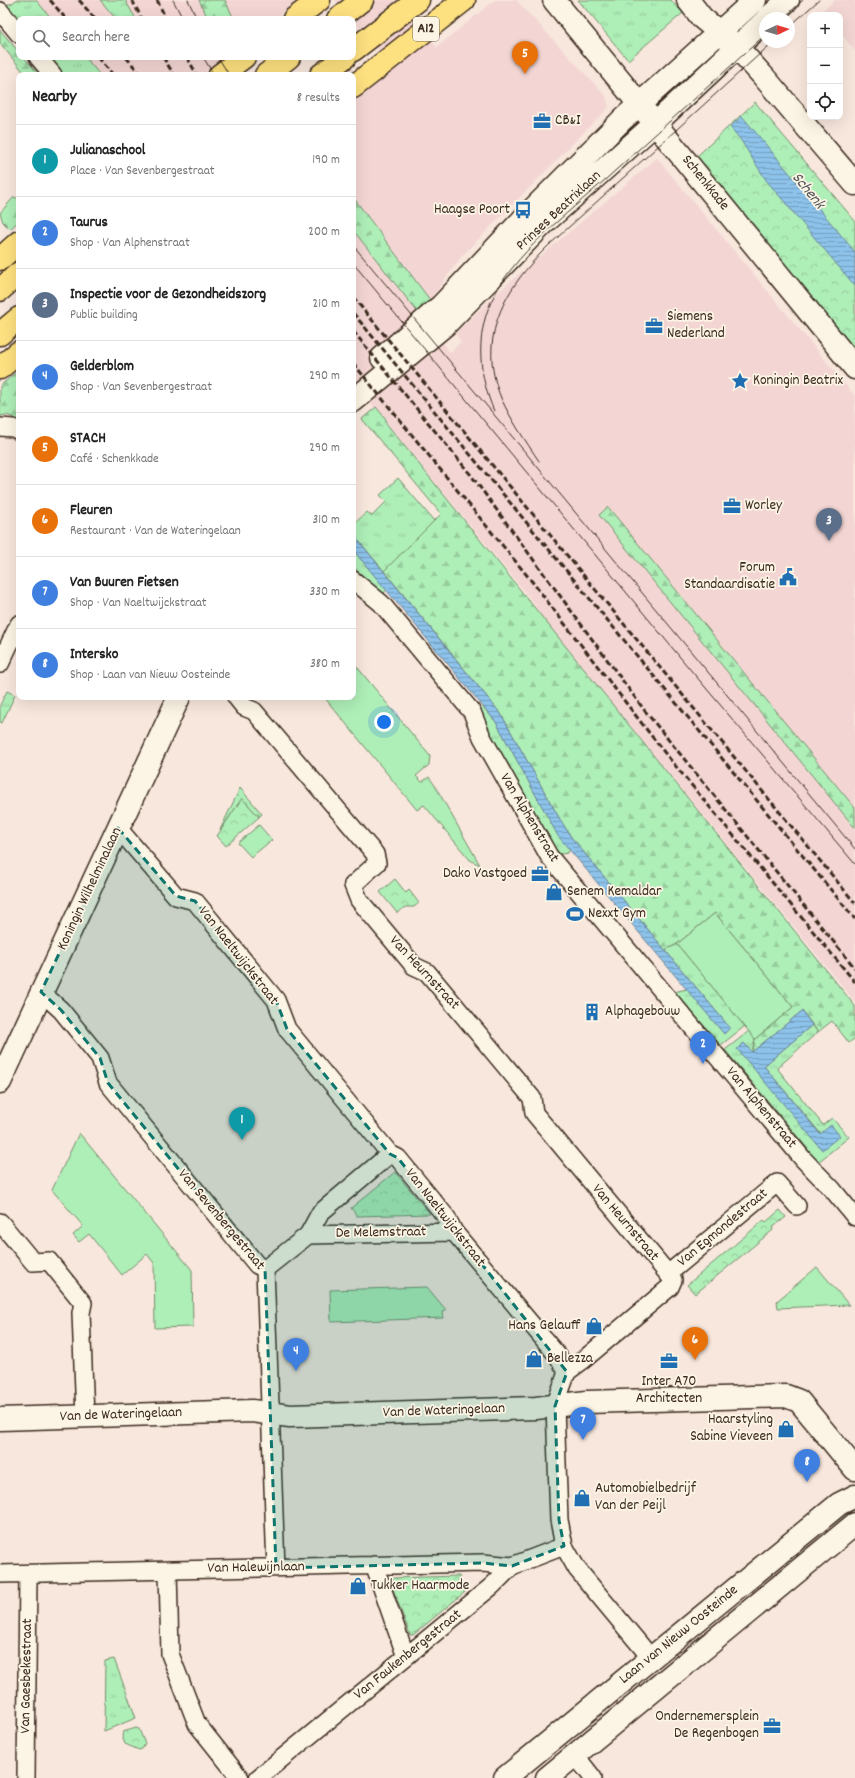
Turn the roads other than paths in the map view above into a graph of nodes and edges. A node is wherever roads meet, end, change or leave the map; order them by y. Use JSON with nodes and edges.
{"nodes":[{"id":1,"x":319,"y":0,"type":"edge"},
{"id":2,"x":362,"y":0,"type":"edge"},
{"id":3,"x":418,"y":0,"type":"edge"},
{"id":4,"x":464,"y":0,"type":"edge"},
{"id":5,"x":554,"y":0,"type":"edge"},
{"id":6,"x":688,"y":0,"type":"edge"},
{"id":7,"x":755,"y":0,"type":"edge"},
{"id":8,"x":788,"y":0,"type":"edge"},
{"id":9,"x":0,"y":11,"type":"edge"},
{"id":10,"x":775,"y":12,"type":"edge"},
{"id":11,"x":298,"y":16,"type":"edge"},
{"id":12,"x":342,"y":16,"type":"edge"},
{"id":13,"x":759,"y":25,"type":"edge"},
{"id":14,"x":16,"y":30,"type":"edge"},
{"id":15,"x":719,"y":33,"type":"junction"},
{"id":16,"x":736,"y":46,"type":"junction"},
{"id":17,"x":356,"y":48,"type":"edge"},
{"id":18,"x":40,"y":60,"type":"edge"},
{"id":19,"x":240,"y":60,"type":"edge"},
{"id":20,"x":285,"y":60,"type":"edge"},
{"id":21,"x":341,"y":60,"type":"edge"},
{"id":22,"x":50,"y":72,"type":"edge"},
{"id":23,"x":224,"y":72,"type":"edge"},
{"id":24,"x":270,"y":72,"type":"edge"},
{"id":25,"x":326,"y":72,"type":"edge"},
{"id":26,"x":356,"y":84,"type":"edge"},
{"id":27,"x":640,"y":104,"type":"junction"},
{"id":28,"x":656,"y":123,"type":"junction"},
{"id":29,"x":855,"y":184,"type":"edge"},
{"id":30,"x":16,"y":245,"type":"edge"},
{"id":31,"x":0,"y":259,"type":"edge"},
{"id":32,"x":16,"y":277,"type":"edge"},
{"id":33,"x":0,"y":290,"type":"edge"},
{"id":34,"x":16,"y":321,"type":"edge"},
{"id":35,"x":0,"y":334,"type":"edge"},
{"id":36,"x":16,"y":355,"type":"edge"},
{"id":37,"x":0,"y":368,"type":"edge"},
{"id":38,"x":855,"y":368,"type":"edge"},
{"id":39,"x":356,"y":380,"type":"edge"},
{"id":40,"x":356,"y":398,"type":"edge"},
{"id":41,"x":0,"y":427,"type":"edge"},
{"id":42,"x":16,"y":430,"type":"edge"},
{"id":43,"x":356,"y":582,"type":"edge"},
{"id":44,"x":16,"y":630,"type":"edge"},
{"id":45,"x":0,"y":664,"type":"edge"},
{"id":46,"x":178,"y":700,"type":"edge"},
{"id":47,"x":238,"y":700,"type":"edge"},
{"id":48,"x":118,"y":828,"type":"junction"},
{"id":49,"x":41,"y":992,"type":"junction"},
{"id":50,"x":0,"y":1082,"type":"edge"},
{"id":51,"x":390,"y":1154,"type":"junction"},
{"id":52,"x":797,"y":1206,"type":"dead end"},
{"id":53,"x":855,"y":1217,"type":"edge"},
{"id":54,"x":0,"y":1222,"type":"edge"},
{"id":55,"x":454,"y":1232,"type":"junction"},
{"id":56,"x":308,"y":1235,"type":"junction"},
{"id":57,"x":265,"y":1270,"type":"junction"},
{"id":58,"x":668,"y":1274,"type":"junction"},
{"id":59,"x":567,"y":1372,"type":"junction"},
{"id":60,"x":555,"y":1406,"type":"junction"},
{"id":61,"x":270,"y":1414,"type":"junction"},
{"id":62,"x":85,"y":1417,"type":"junction"},
{"id":63,"x":0,"y":1419,"type":"edge"},
{"id":64,"x":855,"y":1469,"type":"edge"},
{"id":65,"x":855,"y":1496,"type":"edge"},
{"id":66,"x":855,"y":1524,"type":"edge"},
{"id":67,"x":564,"y":1546,"type":"junction"},
{"id":68,"x":374,"y":1565,"type":"junction"},
{"id":69,"x":512,"y":1566,"type":"junction"},
{"id":70,"x":276,"y":1568,"type":"junction"},
{"id":71,"x":168,"y":1570,"type":"junction"},
{"id":72,"x":0,"y":1574,"type":"edge"},
{"id":73,"x":28,"y":1574,"type":"junction"},
{"id":74,"x":406,"y":1656,"type":"junction"},
{"id":75,"x":651,"y":1658,"type":"junction"},
{"id":76,"x":575,"y":1756,"type":"junction"},
{"id":77,"x":26,"y":1778,"type":"edge"},
{"id":78,"x":240,"y":1778,"type":"edge"},
{"id":79,"x":258,"y":1778,"type":"edge"},
{"id":80,"x":505,"y":1778,"type":"edge"},
{"id":81,"x":547,"y":1778,"type":"edge"},
{"id":82,"x":593,"y":1778,"type":"edge"}],
"edges":[{"from":1,"to":11,"type":"main road"},
{"from":2,"to":12,"type":"main road"},
{"from":3,"to":17,"type":"main road","number":"A12"},
{"from":4,"to":26,"type":"main road","number":"A12"},
{"from":5,"to":27,"type":"street","name":"Schenkkade"},
{"from":6,"to":15,"type":"street"},
{"from":7,"to":15,"type":"street","name":"Prinses Beatrixlaan"},
{"from":8,"to":10,"type":"street"},
{"from":9,"to":14,"type":"street"},
{"from":13,"to":16,"type":"street","name":"Prinses Beatrixlaan"},
{"from":15,"to":16,"type":"street"},
{"from":15,"to":27,"type":"street","name":"Prinses Beatrixlaan"},
{"from":16,"to":28,"type":"street","name":"Prinses Beatrixlaan"},
{"from":16,"to":29,"type":"street"},
{"from":18,"to":22,"type":"street"},
{"from":19,"to":23,"type":"main road"},
{"from":20,"to":24,"type":"main road"},
{"from":21,"to":25,"type":"main road"},
{"from":27,"to":28,"type":"street","name":"Schenkkade"},
{"from":27,"to":39,"type":"street","name":"Prinses Beatrixlaan"},
{"from":28,"to":38,"type":"street","name":"Schenkkade"},
{"from":28,"to":40,"type":"street","name":"Prinses Beatrixlaan"},
{"from":30,"to":31,"type":"main road"},
{"from":32,"to":33,"type":"main road"},
{"from":34,"to":35,"type":"main road"},
{"from":36,"to":37,"type":"main road"},
{"from":41,"to":42,"type":"street"},
{"from":43,"to":53,"type":"street","name":"Van Alphenstraat"},
{"from":44,"to":45,"type":"street"},
{"from":46,"to":48,"type":"street","name":"Koningin Wilhelminalaan"},
{"from":47,"to":58,"type":"street","name":"Van Heurnstraat"},
{"from":48,"to":49,"type":"street","name":"Koningin Wilhelminalaan"},
{"from":48,"to":51,"type":"street","name":"Van Naeltwijckstraat"},
{"from":49,"to":50,"type":"street","name":"Koningin Wilhelminalaan"},
{"from":49,"to":57,"type":"street","name":"Van Sevenbergestraat"},
{"from":51,"to":55,"type":"street","name":"Van Naeltwijckstraat"},
{"from":51,"to":56,"type":"street"},
{"from":52,"to":58,"type":"street","name":"Van Egmondestraat"},
{"from":54,"to":62,"type":"street"},
{"from":55,"to":56,"type":"street","name":"De Melemstraat"},
{"from":55,"to":59,"type":"street","name":"Van Naeltwijckstraat"},
{"from":56,"to":57,"type":"street"},
{"from":57,"to":61,"type":"street","name":"Van Sevenbergestraat"},
{"from":58,"to":59,"type":"street","name":"Van Egmondestraat"},
{"from":59,"to":60,"type":"street"},
{"from":60,"to":61,"type":"street","name":"Van de Wateringelaan"},
{"from":60,"to":64,"type":"street","name":"Van de Wateringelaan"},
{"from":60,"to":67,"type":"street"},
{"from":61,"to":62,"type":"street","name":"Van de Wateringelaan"},
{"from":61,"to":70,"type":"street","name":"Van Sevenbergestraat"},
{"from":62,"to":63,"type":"street","name":"Van de Wateringelaan"},
{"from":65,"to":75,"type":"street","name":"Laan van Nieuw Oosteinde"},
{"from":66,"to":76,"type":"street","name":"Laan van Nieuw Oosteinde"},
{"from":67,"to":69,"type":"street","name":"Van Faukenbergestraat"},
{"from":67,"to":75,"type":"street"},
{"from":68,"to":69,"type":"street","name":"Van Halewijnlaan"},
{"from":68,"to":70,"type":"street","name":"Van Halewijnlaan"},
{"from":68,"to":74,"type":"street"},
{"from":69,"to":74,"type":"street","name":"Van Faukenbergestraat"},
{"from":70,"to":71,"type":"street","name":"Van Halewijnlaan"},
{"from":71,"to":73,"type":"street","name":"Van Halewijnlaan"},
{"from":71,"to":78,"type":"street"},
{"from":72,"to":73,"type":"street","name":"Van Halewijnlaan"},
{"from":73,"to":77,"type":"street","name":"Van Gaesbekestraat"},
{"from":74,"to":79,"type":"street","name":"Van Faukenbergestraat"},
{"from":75,"to":80,"type":"street","name":"Laan van Nieuw Oosteinde"},
{"from":76,"to":81,"type":"street","name":"Laan van Nieuw Oosteinde"},
{"from":76,"to":82,"type":"street"}]}
